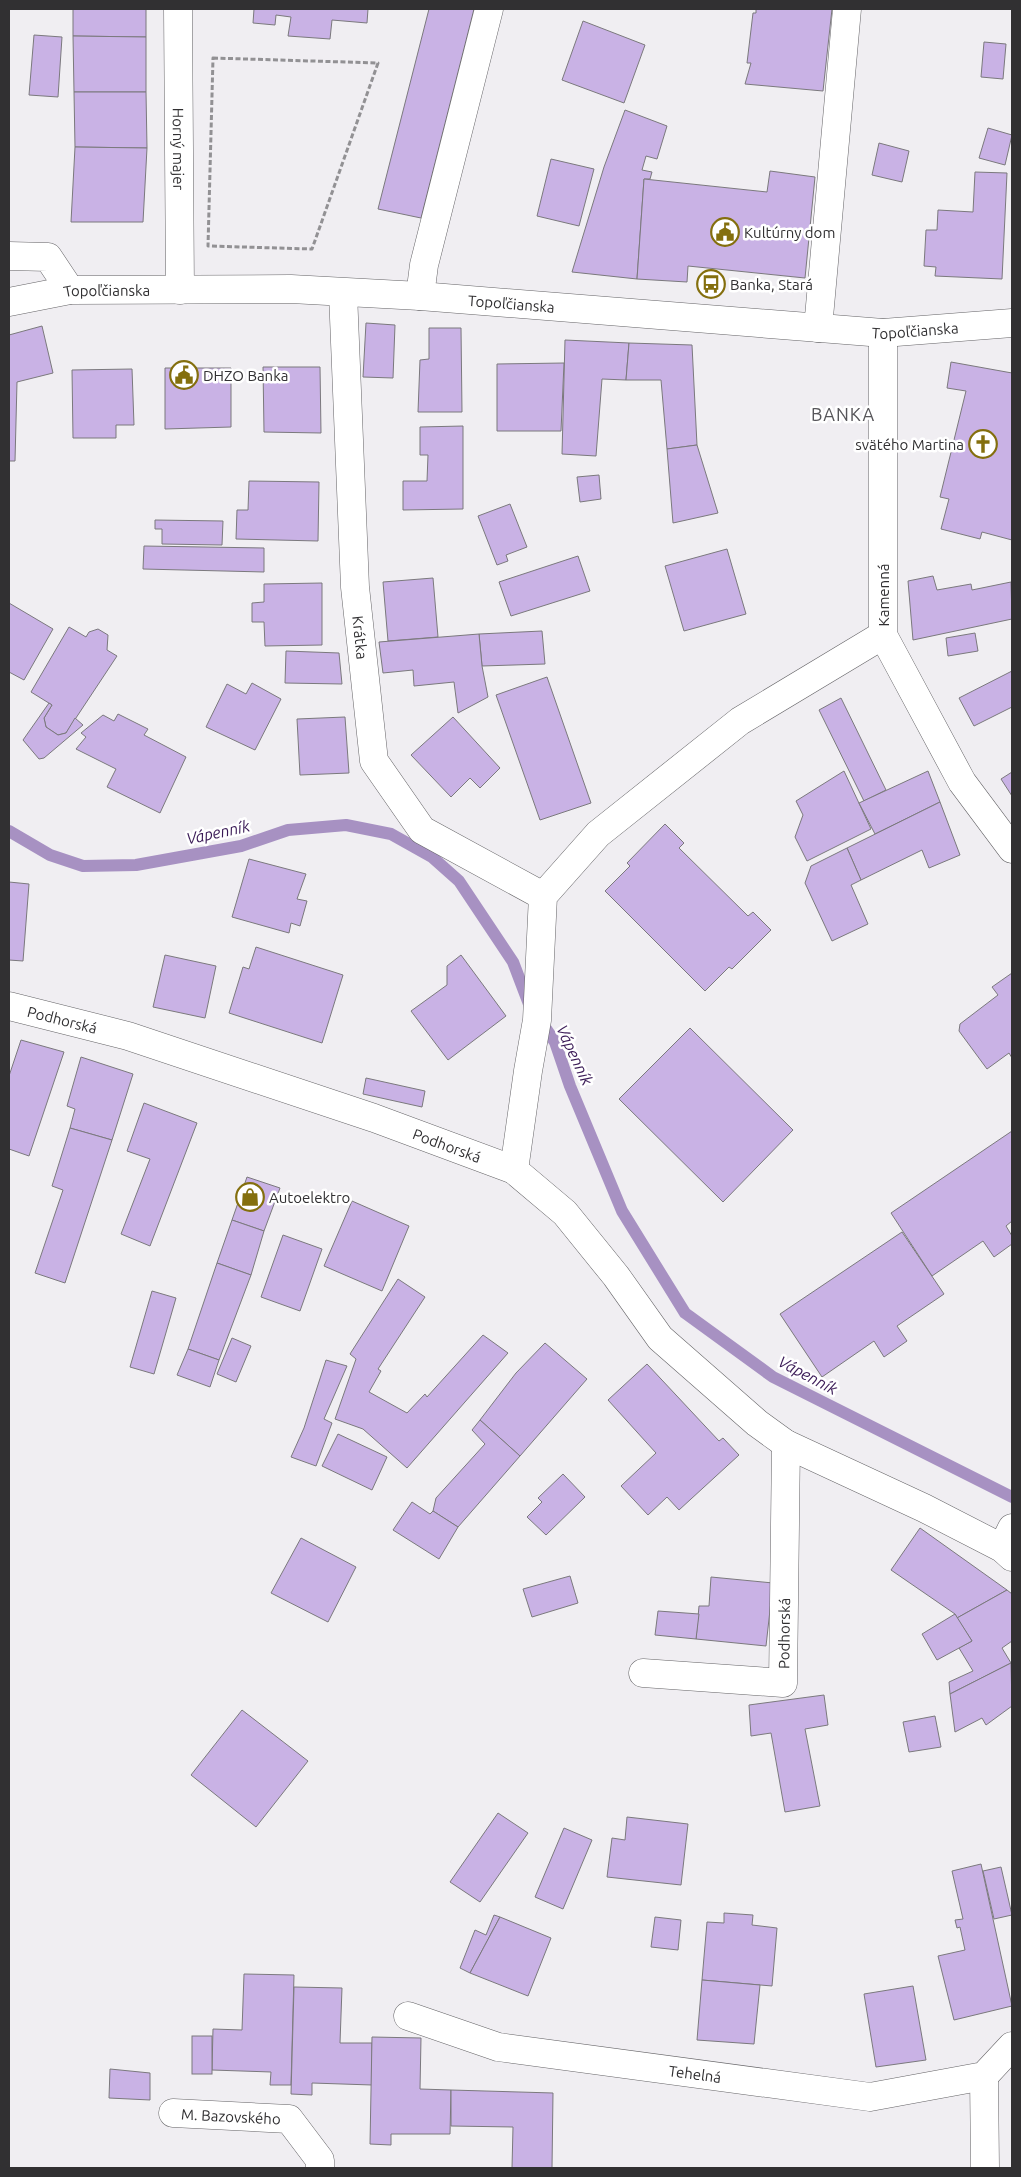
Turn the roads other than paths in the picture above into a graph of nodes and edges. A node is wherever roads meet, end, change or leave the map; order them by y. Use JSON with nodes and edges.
{"nodes":[{"id":1,"x":178,"y":9,"type":"edge"},
{"id":2,"x":489,"y":9,"type":"edge"},
{"id":3,"x":847,"y":9,"type":"edge"},
{"id":4,"x":9,"y":256,"type":"edge"},
{"id":5,"x":70,"y":290,"type":"junction"},
{"id":6,"x":180,"y":290,"type":"junction"},
{"id":7,"x":342,"y":293,"type":"junction"},
{"id":8,"x":420,"y":296,"type":"junction"},
{"id":9,"x":9,"y":302,"type":"edge"},
{"id":10,"x":1012,"y":323,"type":"edge"},
{"id":11,"x":818,"y":328,"type":"junction"},
{"id":12,"x":883,"y":333,"type":"junction"},
{"id":13,"x":883,"y":635,"type":"junction"},
{"id":14,"x":1012,"y":849,"type":"edge"},
{"id":15,"x":543,"y":896,"type":"junction"},
{"id":16,"x":9,"y":1006,"type":"edge"},
{"id":17,"x":514,"y":1170,"type":"junction"},
{"id":18,"x":786,"y":1444,"type":"junction"},
{"id":19,"x":1009,"y":1544,"type":"edge"},
{"id":20,"x":643,"y":1673,"type":"dead end"},
{"id":21,"x":408,"y":2016,"type":"dead end"},
{"id":22,"x":1012,"y":2046,"type":"edge"},
{"id":23,"x":984,"y":2076,"type":"junction"},
{"id":24,"x":173,"y":2113,"type":"dead end"},
{"id":25,"x":320,"y":2168,"type":"edge"},
{"id":26,"x":985,"y":2168,"type":"edge"}],
"edges":[{"from":1,"to":6,"type":"street","name":"Horný majer"},
{"from":2,"to":8,"type":"street"},
{"from":3,"to":11,"type":"street"},
{"from":4,"to":5,"type":"street"},
{"from":5,"to":6,"type":"street","name":"Topoľčianska"},
{"from":5,"to":9,"type":"street","name":"Topoľčianska"},
{"from":6,"to":7,"type":"street","name":"Topoľčianska"},
{"from":7,"to":8,"type":"street","name":"Topoľčianska"},
{"from":7,"to":15,"type":"street","name":"Krátka"},
{"from":8,"to":11,"type":"street","name":"Topoľčianska"},
{"from":10,"to":12,"type":"street","name":"Topoľčianska"},
{"from":11,"to":12,"type":"street","name":"Topoľčianska"},
{"from":12,"to":13,"type":"street","name":"Kamenná"},
{"from":13,"to":14,"type":"street","name":"Kamenná"},
{"from":13,"to":15,"type":"street"},
{"from":15,"to":17,"type":"street"},
{"from":16,"to":17,"type":"street","name":"Podhorská"},
{"from":17,"to":18,"type":"street","name":"Podhorská"},
{"from":18,"to":19,"type":"street","name":"Podhorská"},
{"from":18,"to":20,"type":"street","name":"Podhorská"},
{"from":21,"to":23,"type":"street","name":"Tehelná"},
{"from":22,"to":23,"type":"street"},
{"from":23,"to":26,"type":"street"},
{"from":24,"to":25,"type":"street","name":"M. Bazovského"}]}
